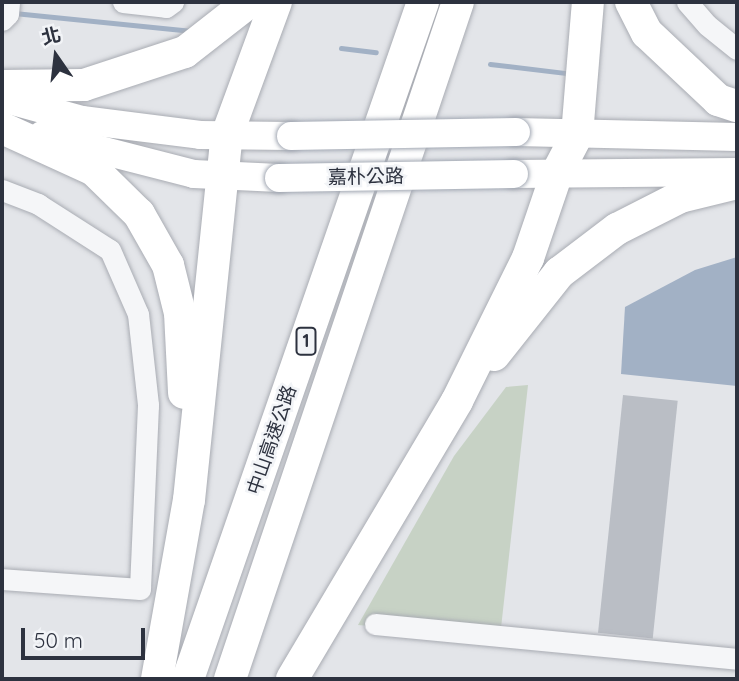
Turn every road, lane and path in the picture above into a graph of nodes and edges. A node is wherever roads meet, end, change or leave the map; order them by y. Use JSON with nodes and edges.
{"nodes":[{"id":1,"x":123,"y":2,"type":"edge"},
{"id":2,"x":173,"y":2,"type":"edge"},
{"id":3,"x":249,"y":2,"type":"edge"},
{"id":4,"x":276,"y":2,"type":"edge"},
{"id":5,"x":423,"y":2,"type":"edge"},
{"id":6,"x":458,"y":2,"type":"edge"},
{"id":7,"x":589,"y":2,"type":"edge"},
{"id":8,"x":631,"y":2,"type":"edge"},
{"id":9,"x":687,"y":2,"type":"edge"},
{"id":10,"x":737,"y":50,"type":"edge"},
{"id":11,"x":2,"y":86,"type":"edge"},
{"id":12,"x":2,"y":98,"type":"edge"},
{"id":13,"x":737,"y":106,"type":"edge"},
{"id":14,"x":2,"y":126,"type":"edge"},
{"id":15,"x":227,"y":135,"type":"junction"},
{"id":16,"x":577,"y":135,"type":"junction"},
{"id":17,"x":737,"y":137,"type":"edge"},
{"id":18,"x":737,"y":172,"type":"edge"},
{"id":19,"x":557,"y":173,"type":"junction"},
{"id":20,"x":224,"y":175,"type":"junction"},
{"id":21,"x":737,"y":183,"type":"edge"},
{"id":22,"x":2,"y":190,"type":"edge"},
{"id":23,"x":457,"y":401,"type":"junction"},
{"id":24,"x":189,"y":500,"type":"junction"},
{"id":25,"x":2,"y":579,"type":"edge"},
{"id":26,"x":375,"y":624,"type":"dead end"},
{"id":27,"x":737,"y":659,"type":"edge"},
{"id":28,"x":157,"y":679,"type":"edge"},
{"id":29,"x":188,"y":679,"type":"edge"},
{"id":30,"x":230,"y":679,"type":"edge"},
{"id":31,"x":292,"y":679,"type":"edge"}],
"edges":[{"from":1,"to":2,"type":"lane"},
{"from":3,"to":11,"type":"highway"},
{"from":4,"to":15,"type":"highway"},
{"from":5,"to":29,"type":"highway","name":"中山高速公路","number":"1"},
{"from":6,"to":30,"type":"highway","name":"中山高速公路","number":"1"},
{"from":7,"to":16,"type":"highway"},
{"from":8,"to":13,"type":"highway"},
{"from":9,"to":10,"type":"lane"},
{"from":12,"to":15,"type":"main road"},
{"from":14,"to":20,"type":"main road","name":"嘉朴公路"},
{"from":14,"to":24,"type":"highway"},
{"from":15,"to":16,"type":"main road","bridge":true},
{"from":15,"to":20,"type":"highway"},
{"from":16,"to":17,"type":"main road"},
{"from":16,"to":19,"type":"highway"},
{"from":18,"to":19,"type":"main road","name":"嘉朴公路"},
{"from":19,"to":20,"type":"main road","name":"嘉朴公路","bridge":true},
{"from":19,"to":23,"type":"highway"},
{"from":20,"to":24,"type":"highway"},
{"from":21,"to":23,"type":"highway"},
{"from":22,"to":25,"type":"lane"},
{"from":23,"to":31,"type":"highway"},
{"from":24,"to":28,"type":"highway"},
{"from":26,"to":27,"type":"lane"}]}
